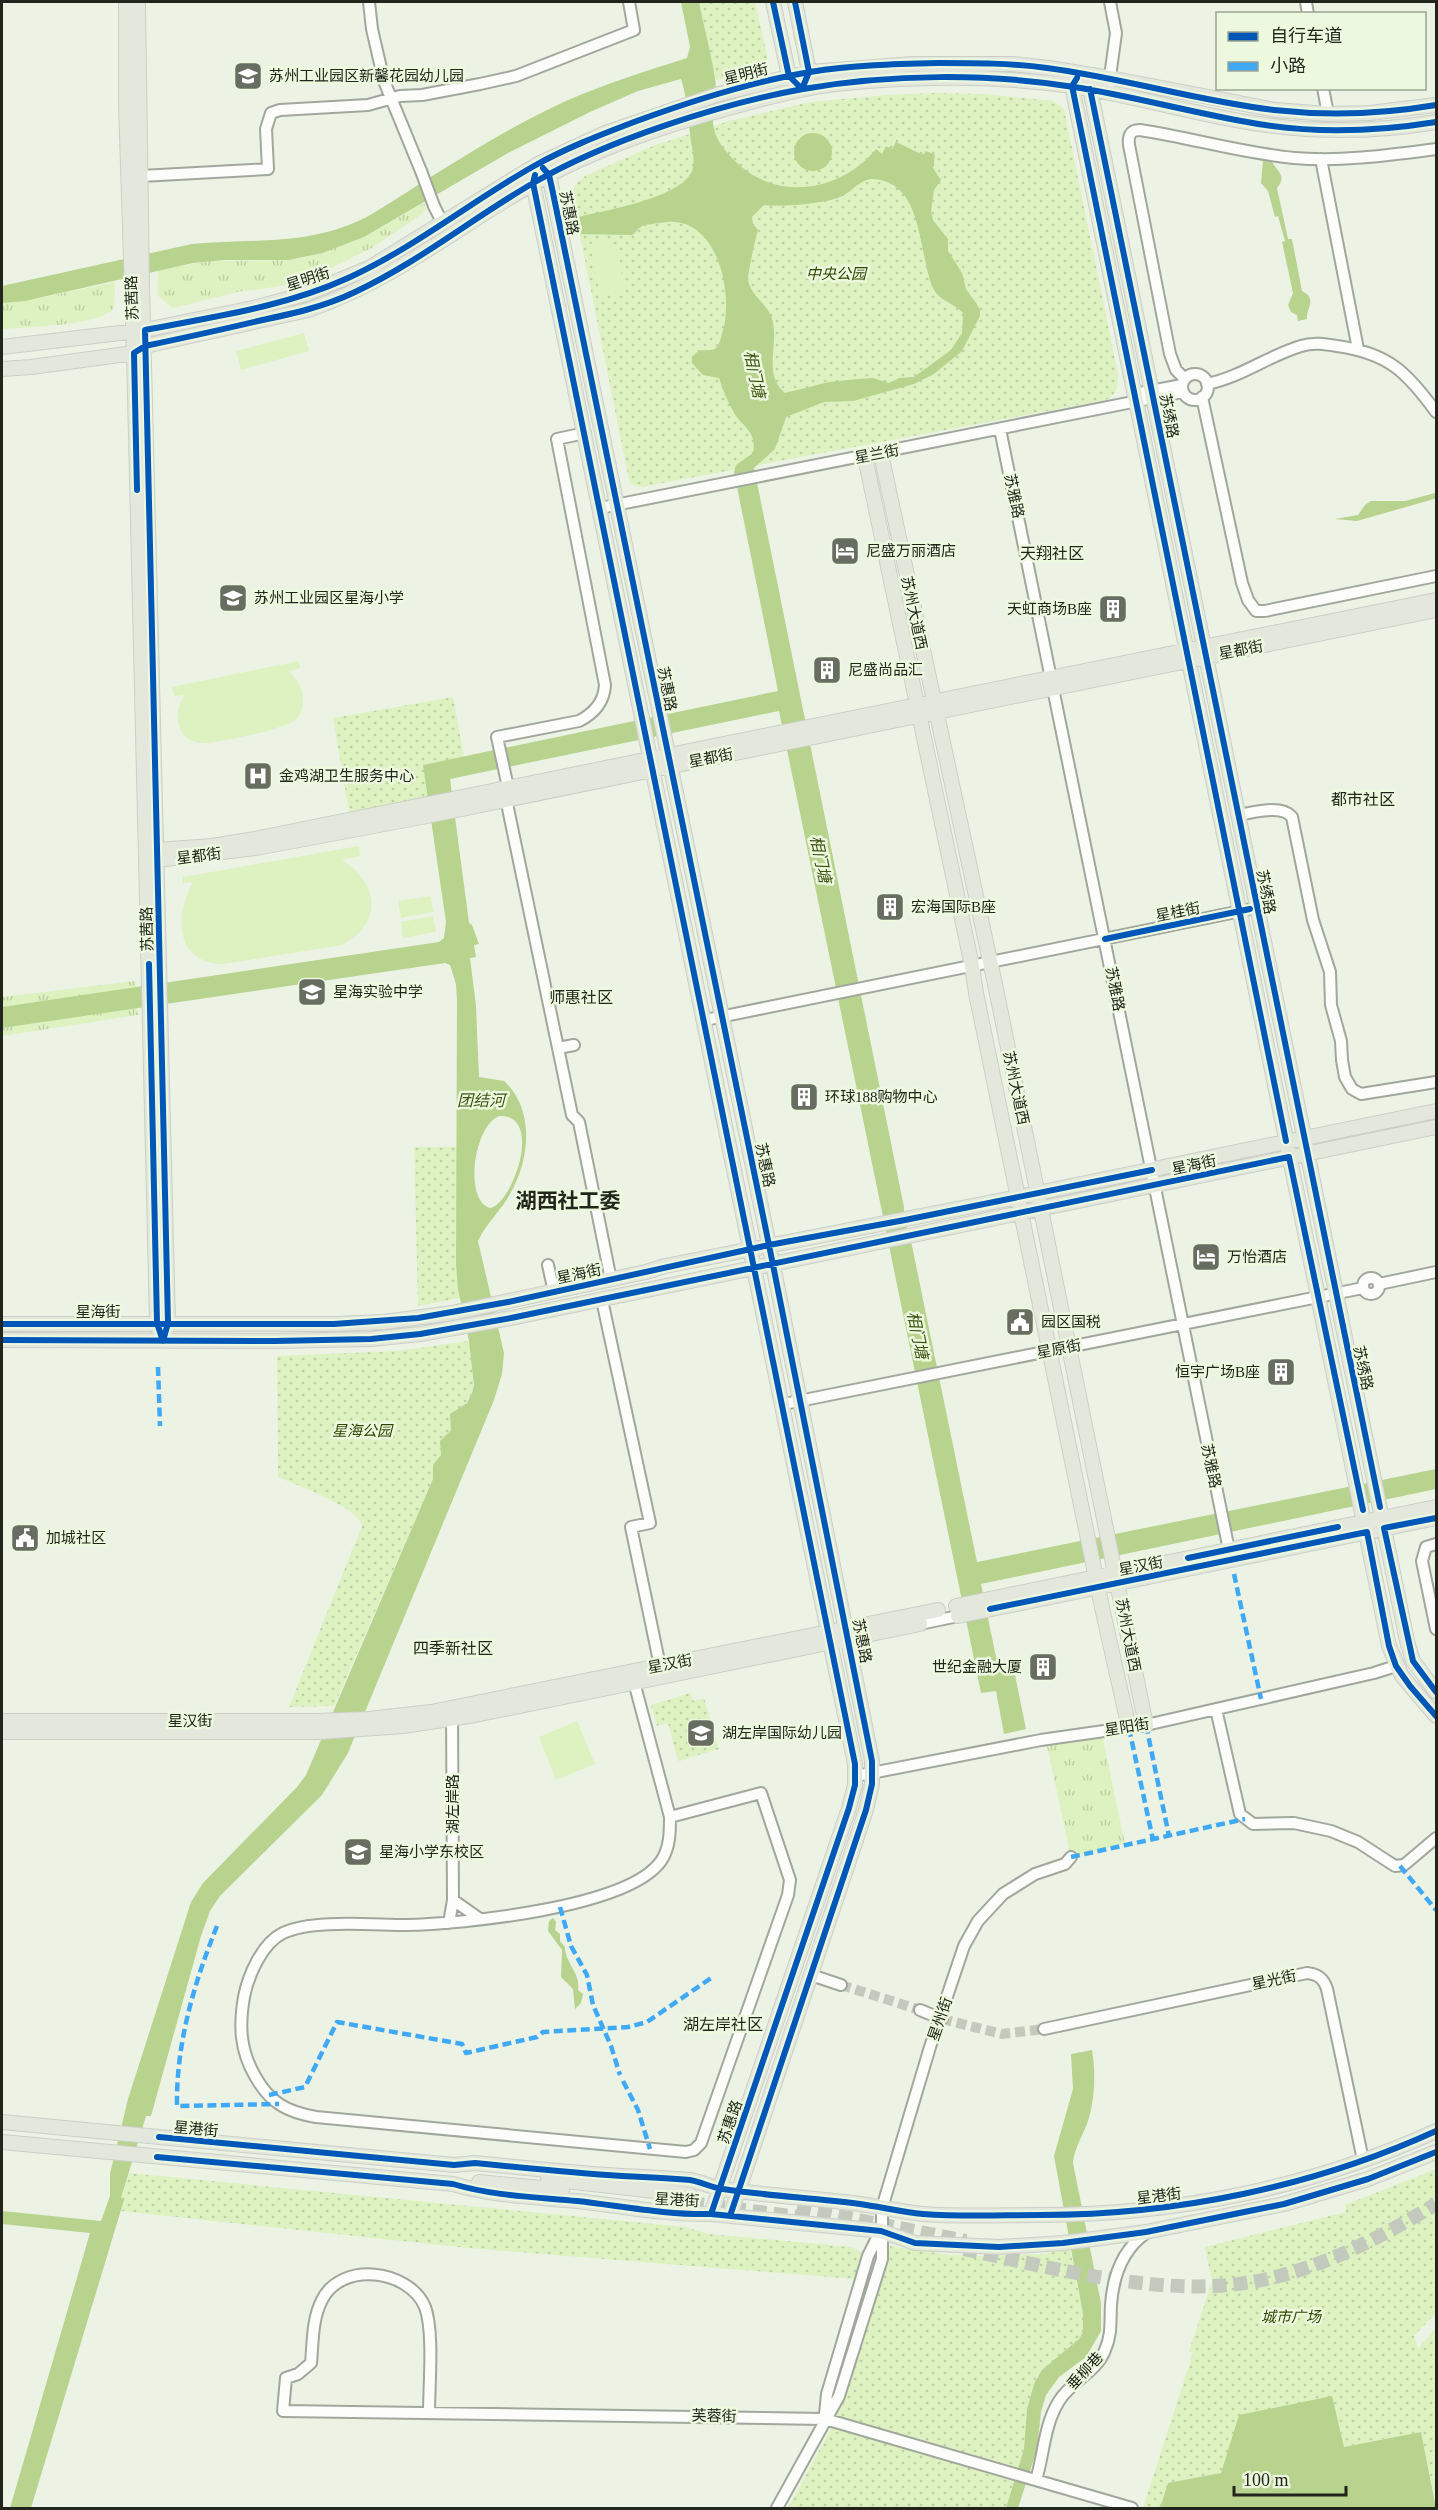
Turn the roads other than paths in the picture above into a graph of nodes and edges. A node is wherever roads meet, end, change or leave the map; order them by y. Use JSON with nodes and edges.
{"nodes":[{"id":1,"x":126,"y":2,"type":"edge"},
{"id":2,"x":138,"y":2,"type":"edge"},
{"id":3,"x":369,"y":2,"type":"edge"},
{"id":4,"x":629,"y":2,"type":"edge"},
{"id":5,"x":773,"y":2,"type":"edge"},
{"id":6,"x":795,"y":2,"type":"edge"},
{"id":7,"x":1110,"y":2,"type":"edge"},
{"id":8,"x":809,"y":72,"type":"junction"},
{"id":9,"x":1080,"y":73,"type":"junction"},
{"id":10,"x":789,"y":76,"type":"junction"},
{"id":11,"x":1110,"y":78,"type":"junction"},
{"id":12,"x":1072,"y":86,"type":"junction"},
{"id":13,"x":802,"y":89,"type":"junction"},
{"id":14,"x":1090,"y":89,"type":"junction"},
{"id":15,"x":1323,"y":90,"type":"edge"},
{"id":16,"x":1107,"y":93,"type":"junction"},
{"id":17,"x":391,"y":98,"type":"junction"},
{"id":18,"x":1437,"y":105,"type":"edge"},
{"id":19,"x":1328,"y":114,"type":"junction"},
{"id":20,"x":1437,"y":122,"type":"edge"},
{"id":21,"x":1437,"y":149,"type":"edge"},
{"id":22,"x":1321,"y":159,"type":"junction"},
{"id":23,"x":538,"y":164,"type":"junction"},
{"id":24,"x":549,"y":174,"type":"junction"},
{"id":25,"x":141,"y":176,"type":"junction"},
{"id":26,"x":533,"y":183,"type":"junction"},
{"id":27,"x":442,"y":222,"type":"junction"},
{"id":28,"x":136,"y":247,"type":"junction"},
{"id":29,"x":139,"y":331,"type":"junction"},
{"id":30,"x":2,"y":347,"type":"edge"},
{"id":31,"x":140,"y":350,"type":"junction"},
{"id":32,"x":1358,"y":350,"type":"junction"},
{"id":33,"x":2,"y":369,"type":"edge"},
{"id":34,"x":1207,"y":384,"type":"junction"},
{"id":35,"x":1184,"y":385,"type":"junction"},
{"id":36,"x":1153,"y":395,"type":"junction"},
{"id":37,"x":1202,"y":397,"type":"junction"},
{"id":38,"x":1136,"y":398,"type":"junction"},
{"id":39,"x":1437,"y":412,"type":"edge"},
{"id":40,"x":1000,"y":429,"type":"junction"},
{"id":41,"x":585,"y":433,"type":"junction"},
{"id":42,"x":880,"y":454,"type":"junction"},
{"id":43,"x":865,"y":457,"type":"junction"},
{"id":44,"x":617,"y":505,"type":"junction"},
{"id":45,"x":600,"y":508,"type":"junction"},
{"id":46,"x":1437,"y":576,"type":"edge"},
{"id":47,"x":1437,"y":600,"type":"edge"},
{"id":48,"x":1437,"y":610,"type":"edge"},
{"id":49,"x":1205,"y":651,"type":"junction"},
{"id":50,"x":1188,"y":655,"type":"junction"},
{"id":51,"x":1053,"y":683,"type":"junction"},
{"id":52,"x":934,"y":707,"type":"junction"},
{"id":53,"x":918,"y":710,"type":"junction"},
{"id":54,"x":669,"y":761,"type":"junction"},
{"id":55,"x":653,"y":764,"type":"junction"},
{"id":56,"x":506,"y":787,"type":"junction"},
{"id":57,"x":1238,"y":815,"type":"junction"},
{"id":58,"x":153,"y":855,"type":"junction"},
{"id":59,"x":1256,"y":908,"type":"junction"},
{"id":60,"x":1241,"y":911,"type":"junction"},
{"id":61,"x":1105,"y":939,"type":"junction"},
{"id":62,"x":988,"y":963,"type":"junction"},
{"id":63,"x":972,"y":966,"type":"junction"},
{"id":64,"x":721,"y":1017,"type":"junction"},
{"id":65,"x":705,"y":1020,"type":"junction"},
{"id":66,"x":574,"y":1045,"type":"dead end"},
{"id":67,"x":558,"y":1048,"type":"junction"},
{"id":68,"x":1437,"y":1082,"type":"edge"},
{"id":69,"x":1437,"y":1111,"type":"edge"},
{"id":70,"x":1437,"y":1127,"type":"edge"},
{"id":71,"x":1304,"y":1138,"type":"junction"},
{"id":72,"x":1286,"y":1141,"type":"junction"},
{"id":73,"x":1307,"y":1154,"type":"junction"},
{"id":74,"x":1290,"y":1157,"type":"junction"},
{"id":75,"x":1152,"y":1170,"type":"junction"},
{"id":76,"x":1155,"y":1185,"type":"junction"},
{"id":77,"x":1038,"y":1193,"type":"junction"},
{"id":78,"x":1018,"y":1197,"type":"junction"},
{"id":79,"x":1041,"y":1209,"type":"junction"},
{"id":80,"x":1021,"y":1213,"type":"junction"},
{"id":81,"x":769,"y":1245,"type":"junction"},
{"id":82,"x":751,"y":1248,"type":"junction"},
{"id":83,"x":548,"y":1265,"type":"dead end"},
{"id":84,"x":773,"y":1265,"type":"junction"},
{"id":85,"x":756,"y":1268,"type":"junction"},
{"id":86,"x":1437,"y":1272,"type":"edge"},
{"id":87,"x":611,"y":1280,"type":"junction"},
{"id":88,"x":554,"y":1292,"type":"junction"},
{"id":89,"x":1335,"y":1293,"type":"junction"},
{"id":90,"x":1318,"y":1296,"type":"junction"},
{"id":91,"x":602,"y":1300,"type":"junction"},
{"id":92,"x":163,"y":1323,"type":"junction"},
{"id":93,"x":2,"y":1324,"type":"edge"},
{"id":94,"x":1182,"y":1324,"type":"junction"},
{"id":95,"x":2,"y":1340,"type":"edge"},
{"id":96,"x":162,"y":1341,"type":"junction"},
{"id":97,"x":1069,"y":1347,"type":"junction"},
{"id":98,"x":1049,"y":1351,"type":"junction"},
{"id":99,"x":800,"y":1401,"type":"junction"},
{"id":100,"x":783,"y":1404,"type":"junction"},
{"id":101,"x":1437,"y":1506,"type":"edge"},
{"id":102,"x":1382,"y":1518,"type":"junction"},
{"id":103,"x":1437,"y":1518,"type":"edge"},
{"id":104,"x":1365,"y":1521,"type":"junction"},
{"id":105,"x":1437,"y":1544,"type":"edge"},
{"id":106,"x":1229,"y":1550,"type":"junction"},
{"id":107,"x":1116,"y":1573,"type":"junction"},
{"id":108,"x":1096,"y":1577,"type":"junction"},
{"id":109,"x":938,"y":1610,"type":"joint"},
{"id":110,"x":957,"y":1611,"type":"junction"},
{"id":111,"x":920,"y":1624,"type":"joint"},
{"id":112,"x":1437,"y":1629,"type":"edge"},
{"id":113,"x":848,"y":1634,"type":"junction"},
{"id":114,"x":831,"y":1637,"type":"junction"},
{"id":115,"x":660,"y":1666,"type":"junction"},
{"id":116,"x":1396,"y":1666,"type":"junction"},
{"id":117,"x":634,"y":1682,"type":"junction"},
{"id":118,"x":1437,"y":1692,"type":"edge"},
{"id":119,"x":1216,"y":1709,"type":"junction"},
{"id":120,"x":452,"y":1714,"type":"junction"},
{"id":121,"x":1437,"y":1716,"type":"edge"},
{"id":122,"x":2,"y":1722,"type":"edge"},
{"id":123,"x":1146,"y":1725,"type":"junction"},
{"id":124,"x":319,"y":1726,"type":"junction"},
{"id":125,"x":1129,"y":1728,"type":"junction"},
{"id":126,"x":2,"y":1732,"type":"edge"},
{"id":127,"x":873,"y":1774,"type":"junction"},
{"id":128,"x":856,"y":1776,"type":"junction"},
{"id":129,"x":670,"y":1817,"type":"junction"},
{"id":130,"x":1437,"y":1838,"type":"edge"},
{"id":131,"x":1071,"y":1857,"type":"dead end"},
{"id":132,"x":453,"y":1900,"type":"junction"},
{"id":133,"x":480,"y":1919,"type":"junction"},
{"id":134,"x":449,"y":1923,"type":"junction"},
{"id":135,"x":811,"y":1975,"type":"junction"},
{"id":136,"x":841,"y":1985,"type":"tunnel mouth"},
{"id":137,"x":920,"y":2010,"type":"tunnel mouth"},
{"id":138,"x":941,"y":2018,"type":"junction"},
{"id":139,"x":1044,"y":2030,"type":"tunnel mouth"},
{"id":140,"x":2,"y":2122,"type":"edge"},
{"id":141,"x":1437,"y":2131,"type":"edge"},
{"id":142,"x":2,"y":2142,"type":"edge"},
{"id":143,"x":1437,"y":2152,"type":"edge"},
{"id":144,"x":1363,"y":2160,"type":"junction"},
{"id":145,"x":454,"y":2165,"type":"junction"},
{"id":146,"x":453,"y":2184,"type":"junction"},
{"id":147,"x":720,"y":2189,"type":"junction"},
{"id":148,"x":738,"y":2191,"type":"junction"},
{"id":149,"x":882,"y":2208,"type":"junction"},
{"id":150,"x":711,"y":2214,"type":"junction"},
{"id":151,"x":730,"y":2216,"type":"junction"},
{"id":152,"x":880,"y":2231,"type":"junction"},
{"id":153,"x":1146,"y":2232,"type":"junction"},
{"id":154,"x":429,"y":2413,"type":"junction"},
{"id":155,"x":825,"y":2419,"type":"junction"},
{"id":156,"x":1034,"y":2479,"type":"junction"},
{"id":157,"x":777,"y":2508,"type":"edge"},
{"id":158,"x":1132,"y":2508,"type":"edge"}],
"edges":[{"from":1,"to":28,"type":"main road","name":"苏茜路"},
{"from":2,"to":25,"type":"main road","name":"苏茜路"},
{"from":3,"to":17,"type":"street"},
{"from":4,"to":17,"type":"street"},
{"from":5,"to":10,"type":"main road"},
{"from":6,"to":8,"type":"main road"},
{"from":7,"to":11,"type":"street"},
{"from":8,"to":9,"type":"main road","name":"星明街"},
{"from":8,"to":10,"type":"main road","name":"星明街"},
{"from":8,"to":13,"type":"main road"},
{"from":9,"to":11,"type":"main road","name":"星明街"},
{"from":9,"to":12,"type":"main road"},
{"from":9,"to":14,"type":"main road","name":"苏绣路"},
{"from":10,"to":13,"type":"main road"},
{"from":10,"to":23,"type":"main road","name":"星明街"},
{"from":11,"to":16,"type":"street"},
{"from":11,"to":19,"type":"main road","name":"星明街"},
{"from":12,"to":13,"type":"main road","name":"星明街"},
{"from":12,"to":14,"type":"main road","name":"星明街"},
{"from":12,"to":38,"type":"main road","name":"苏绣路"},
{"from":13,"to":24,"type":"main road","name":"星明街"},
{"from":14,"to":16,"type":"main road","name":"星明街"},
{"from":14,"to":36,"type":"main road","name":"苏绣路"},
{"from":15,"to":19,"type":"street"},
{"from":16,"to":20,"type":"main road","name":"星明街"},
{"from":17,"to":25,"type":"street"},
{"from":17,"to":27,"type":"street","bridge":true},
{"from":18,"to":19,"type":"main road","name":"星明街"},
{"from":21,"to":22,"type":"street"},
{"from":22,"to":32,"type":"street"},
{"from":22,"to":35,"type":"street"},
{"from":23,"to":24,"type":"main road","name":"苏惠路"},
{"from":23,"to":26,"type":"main road","name":"苏惠路"},
{"from":23,"to":27,"type":"main road","name":"星明街"},
{"from":24,"to":26,"type":"main road","name":"星明街"},
{"from":24,"to":44,"type":"main road","name":"苏惠路"},
{"from":25,"to":28,"type":"main road","name":"苏茜路"},
{"from":26,"to":31,"type":"main road","name":"星明街"},
{"from":26,"to":41,"type":"main road","name":"苏惠路"},
{"from":27,"to":29,"type":"main road","name":"星明街"},
{"from":28,"to":29,"type":"main road","name":"苏茜路"},
{"from":29,"to":30,"type":"main road","name":"星明街"},
{"from":29,"to":31,"type":"main road","name":"苏茜路"},
{"from":31,"to":33,"type":"main road","name":"星明街"},
{"from":31,"to":58,"type":"main road","name":"苏茜路"},
{"from":32,"to":34,"type":"street"},
{"from":32,"to":39,"type":"street"},
{"from":34,"to":35,"type":"street"},
{"from":34,"to":37,"type":"street"},
{"from":35,"to":36,"type":"street","name":"星兰街"},
{"from":35,"to":37,"type":"street"},
{"from":36,"to":38,"type":"street","name":"星兰街"},
{"from":36,"to":49,"type":"main road","name":"苏绣路"},
{"from":37,"to":46,"type":"street"},
{"from":38,"to":40,"type":"street","name":"星兰街"},
{"from":38,"to":50,"type":"main road","name":"苏绣路"},
{"from":40,"to":42,"type":"street","name":"星兰街"},
{"from":40,"to":51,"type":"street","name":"苏雅路"},
{"from":41,"to":45,"type":"main road","name":"苏惠路"},
{"from":41,"to":56,"type":"street"},
{"from":42,"to":43,"type":"street","name":"星兰街"},
{"from":42,"to":52,"type":"main road","name":"苏州大道西"},
{"from":43,"to":44,"type":"street","name":"星兰街"},
{"from":43,"to":53,"type":"main road","name":"苏州大道西"},
{"from":44,"to":45,"type":"street","name":"星兰街"},
{"from":44,"to":54,"type":"main road","name":"苏惠路"},
{"from":45,"to":55,"type":"main road","name":"苏惠路"},
{"from":47,"to":49,"type":"main road","name":"星都街"},
{"from":48,"to":49,"type":"main road","name":"星都街"},
{"from":49,"to":50,"type":"main road","name":"星都街"},
{"from":49,"to":57,"type":"main road","name":"苏绣路"},
{"from":50,"to":51,"type":"main road","name":"星都街"},
{"from":50,"to":60,"type":"main road","name":"苏绣路"},
{"from":51,"to":52,"type":"main road","name":"星都街"},
{"from":51,"to":61,"type":"street","name":"苏雅路"},
{"from":52,"to":53,"type":"main road","name":"星都街"},
{"from":52,"to":62,"type":"main road","name":"苏州大道西"},
{"from":53,"to":54,"type":"main road","name":"星都街"},
{"from":53,"to":63,"type":"main road","name":"苏州大道西"},
{"from":54,"to":55,"type":"main road","name":"星都街"},
{"from":54,"to":64,"type":"main road","name":"苏惠路"},
{"from":55,"to":56,"type":"main road","name":"星都街"},
{"from":55,"to":65,"type":"main road","name":"苏惠路"},
{"from":56,"to":58,"type":"main road","name":"星都街"},
{"from":56,"to":67,"type":"street"},
{"from":57,"to":59,"type":"main road","name":"苏绣路"},
{"from":57,"to":68,"type":"street"},
{"from":58,"to":92,"type":"main road","name":"苏茜路"},
{"from":59,"to":60,"type":"street","name":"星桂街"},
{"from":59,"to":71,"type":"main road","name":"苏绣路"},
{"from":60,"to":61,"type":"street","name":"星桂街"},
{"from":60,"to":72,"type":"main road","name":"苏绣路"},
{"from":61,"to":62,"type":"street","name":"星桂街"},
{"from":61,"to":75,"type":"street","name":"苏雅路"},
{"from":62,"to":63,"type":"street","name":"星桂街"},
{"from":62,"to":77,"type":"main road","name":"苏州大道西"},
{"from":63,"to":64,"type":"street","name":"星桂街"},
{"from":63,"to":78,"type":"main road","name":"苏州大道西"},
{"from":64,"to":65,"type":"street","name":"星桂街"},
{"from":64,"to":81,"type":"main road","name":"苏惠路"},
{"from":65,"to":82,"type":"main road","name":"苏惠路"},
{"from":66,"to":67,"type":"street"},
{"from":67,"to":87,"type":"street"},
{"from":69,"to":71,"type":"main road","name":"星海街"},
{"from":70,"to":73,"type":"main road","name":"星海街"},
{"from":71,"to":72,"type":"main road","name":"星海街"},
{"from":71,"to":73,"type":"main road","name":"苏绣路"},
{"from":72,"to":74,"type":"main road","name":"苏绣路"},
{"from":72,"to":75,"type":"main road","name":"星海街"},
{"from":73,"to":74,"type":"main road","name":"星海街"},
{"from":73,"to":89,"type":"main road","name":"苏绣路"},
{"from":74,"to":76,"type":"main road","name":"星海街"},
{"from":74,"to":90,"type":"main road","name":"苏绣路"},
{"from":75,"to":76,"type":"street","name":"苏雅路"},
{"from":75,"to":77,"type":"main road","name":"星海街"},
{"from":76,"to":79,"type":"main road","name":"星海街"},
{"from":76,"to":94,"type":"street","name":"苏雅路"},
{"from":77,"to":78,"type":"main road","name":"星海街"},
{"from":77,"to":79,"type":"main road","name":"苏州大道西"},
{"from":78,"to":80,"type":"main road","name":"苏州大道西"},
{"from":78,"to":81,"type":"main road","name":"星海街"},
{"from":79,"to":80,"type":"main road","name":"星海街"},
{"from":79,"to":97,"type":"main road","name":"苏州大道西"},
{"from":80,"to":84,"type":"main road","name":"星海街"},
{"from":80,"to":98,"type":"main road","name":"苏州大道西"},
{"from":81,"to":82,"type":"main road","name":"星海街"},
{"from":81,"to":84,"type":"main road","name":"苏惠路"},
{"from":82,"to":85,"type":"main road","name":"苏惠路"},
{"from":82,"to":87,"type":"main road","name":"星海街"},
{"from":83,"to":88,"type":"street"},
{"from":84,"to":85,"type":"main road","name":"星海街"},
{"from":84,"to":99,"type":"main road","name":"苏惠路"},
{"from":85,"to":91,"type":"main road","name":"星海街"},
{"from":85,"to":100,"type":"main road","name":"苏惠路"},
{"from":86,"to":89,"type":"street","name":"星原街"},
{"from":87,"to":88,"type":"main road","name":"星海街"},
{"from":88,"to":92,"type":"main road","name":"星海街"},
{"from":89,"to":90,"type":"street","name":"星原街"},
{"from":89,"to":102,"type":"main road","name":"苏绣路"},
{"from":90,"to":94,"type":"street","name":"星原街"},
{"from":90,"to":104,"type":"main road","name":"苏绣路"},
{"from":91,"to":96,"type":"main road","name":"星海街"},
{"from":91,"to":115,"type":"street"},
{"from":92,"to":93,"type":"main road","name":"星海街"},
{"from":92,"to":96,"type":"main road","name":"苏茜路"},
{"from":94,"to":97,"type":"street","name":"星原街"},
{"from":94,"to":106,"type":"street","name":"苏雅路"},
{"from":95,"to":96,"type":"main road","name":"星海街"},
{"from":97,"to":98,"type":"street","name":"星原街"},
{"from":97,"to":107,"type":"main road","name":"苏州大道西"},
{"from":98,"to":99,"type":"street","name":"星原街"},
{"from":98,"to":108,"type":"main road","name":"苏州大道西"},
{"from":99,"to":100,"type":"street","name":"星原街"},
{"from":99,"to":113,"type":"main road","name":"苏惠路"},
{"from":100,"to":114,"type":"main road","name":"苏惠路"},
{"from":101,"to":102,"type":"main road","name":"星汉街"},
{"from":102,"to":103,"type":"main road","name":"星汉街"},
{"from":102,"to":104,"type":"main road","name":"星汉街"},
{"from":102,"to":118,"type":"main road","name":"苏绣路"},
{"from":104,"to":106,"type":"main road","name":"星汉街"},
{"from":104,"to":107,"type":"main road","name":"星汉街"},
{"from":104,"to":116,"type":"main road","name":"苏绣路"},
{"from":105,"to":112,"type":"street"},
{"from":106,"to":107,"type":"main road","name":"星汉街"},
{"from":107,"to":108,"type":"main road","name":"星汉街"},
{"from":107,"to":123,"type":"main road","name":"苏州大道西"},
{"from":108,"to":110,"type":"main road","name":"星汉街"},
{"from":108,"to":125,"type":"main road","name":"苏州大道西"},
{"from":109,"to":110,"type":"street","name":"星汉街"},
{"from":109,"to":113,"type":"main road","name":"星汉街"},
{"from":110,"to":111,"type":"street","name":"星汉街"},
{"from":111,"to":113,"type":"main road","name":"星汉街"},
{"from":113,"to":114,"type":"main road","name":"星汉街"},
{"from":113,"to":127,"type":"main road","name":"苏惠路"},
{"from":114,"to":115,"type":"main road","name":"星汉街"},
{"from":114,"to":117,"type":"main road","name":"星汉街"},
{"from":114,"to":128,"type":"main road","name":"苏惠路"},
{"from":115,"to":120,"type":"main road","name":"星汉街"},
{"from":116,"to":119,"type":"street","name":"星阳街"},
{"from":116,"to":121,"type":"main road","name":"苏绣路"},
{"from":117,"to":120,"type":"main road","name":"星汉街"},
{"from":117,"to":129,"type":"street"},
{"from":119,"to":123,"type":"street","name":"星阳街"},
{"from":119,"to":130,"type":"street"},
{"from":120,"to":124,"type":"main road","name":"星汉街"},
{"from":120,"to":132,"type":"street","name":"湖左岸路"},
{"from":122,"to":124,"type":"main road","name":"星汉街"},
{"from":123,"to":125,"type":"street","name":"星阳街"},
{"from":124,"to":126,"type":"main road","name":"星汉街"},
{"from":125,"to":127,"type":"street","name":"星阳街"},
{"from":127,"to":128,"type":"street","name":"星阳街"},
{"from":127,"to":135,"type":"main road","name":"苏惠路"},
{"from":128,"to":147,"type":"main road","name":"苏惠路"},
{"from":129,"to":133,"type":"street"},
{"from":129,"to":134,"type":"street"},
{"from":131,"to":138,"type":"street","name":"星州街"},
{"from":132,"to":133,"type":"street"},
{"from":132,"to":134,"type":"street","name":"湖左岸路"},
{"from":133,"to":134,"type":"street"},
{"from":135,"to":136,"type":"street"},
{"from":135,"to":148,"type":"main road","name":"苏惠路"},
{"from":137,"to":138,"type":"street"},
{"from":138,"to":149,"type":"street","name":"星州街"},
{"from":139,"to":144,"type":"street","name":"星光街"},
{"from":140,"to":145,"type":"main road","name":"星港街"},
{"from":141,"to":144,"type":"main road","name":"星港街"},
{"from":142,"to":146,"type":"main road","name":"星港街"},
{"from":143,"to":153,"type":"main road","name":"星港街"},
{"from":144,"to":149,"type":"main road","name":"星港街"},
{"from":145,"to":146,"type":"main road"},
{"from":145,"to":147,"type":"main road","name":"星港街"},
{"from":146,"to":150,"type":"main road","name":"星港街"},
{"from":147,"to":148,"type":"main road","name":"星港街"},
{"from":147,"to":150,"type":"main road","name":"苏惠路"},
{"from":148,"to":149,"type":"main road","name":"星港街"},
{"from":148,"to":151,"type":"main road","name":"苏惠路"},
{"from":149,"to":152,"type":"street","name":"星州街"},
{"from":150,"to":151,"type":"main road","name":"星港街"},
{"from":151,"to":152,"type":"main road","name":"星港街"},
{"from":152,"to":153,"type":"main road","name":"星港街"},
{"from":152,"to":155,"type":"street","name":"星州街"},
{"from":153,"to":156,"type":"street","name":"垂柳巷"},
{"from":154,"to":154,"type":"street","name":"芙蓉街"},
{"from":154,"to":155,"type":"street","name":"芙蓉街"},
{"from":155,"to":156,"type":"street","name":"芙蓉街"},
{"from":155,"to":157,"type":"street","name":"星州街"},
{"from":156,"to":158,"type":"street","name":"芙蓉街"}]}
